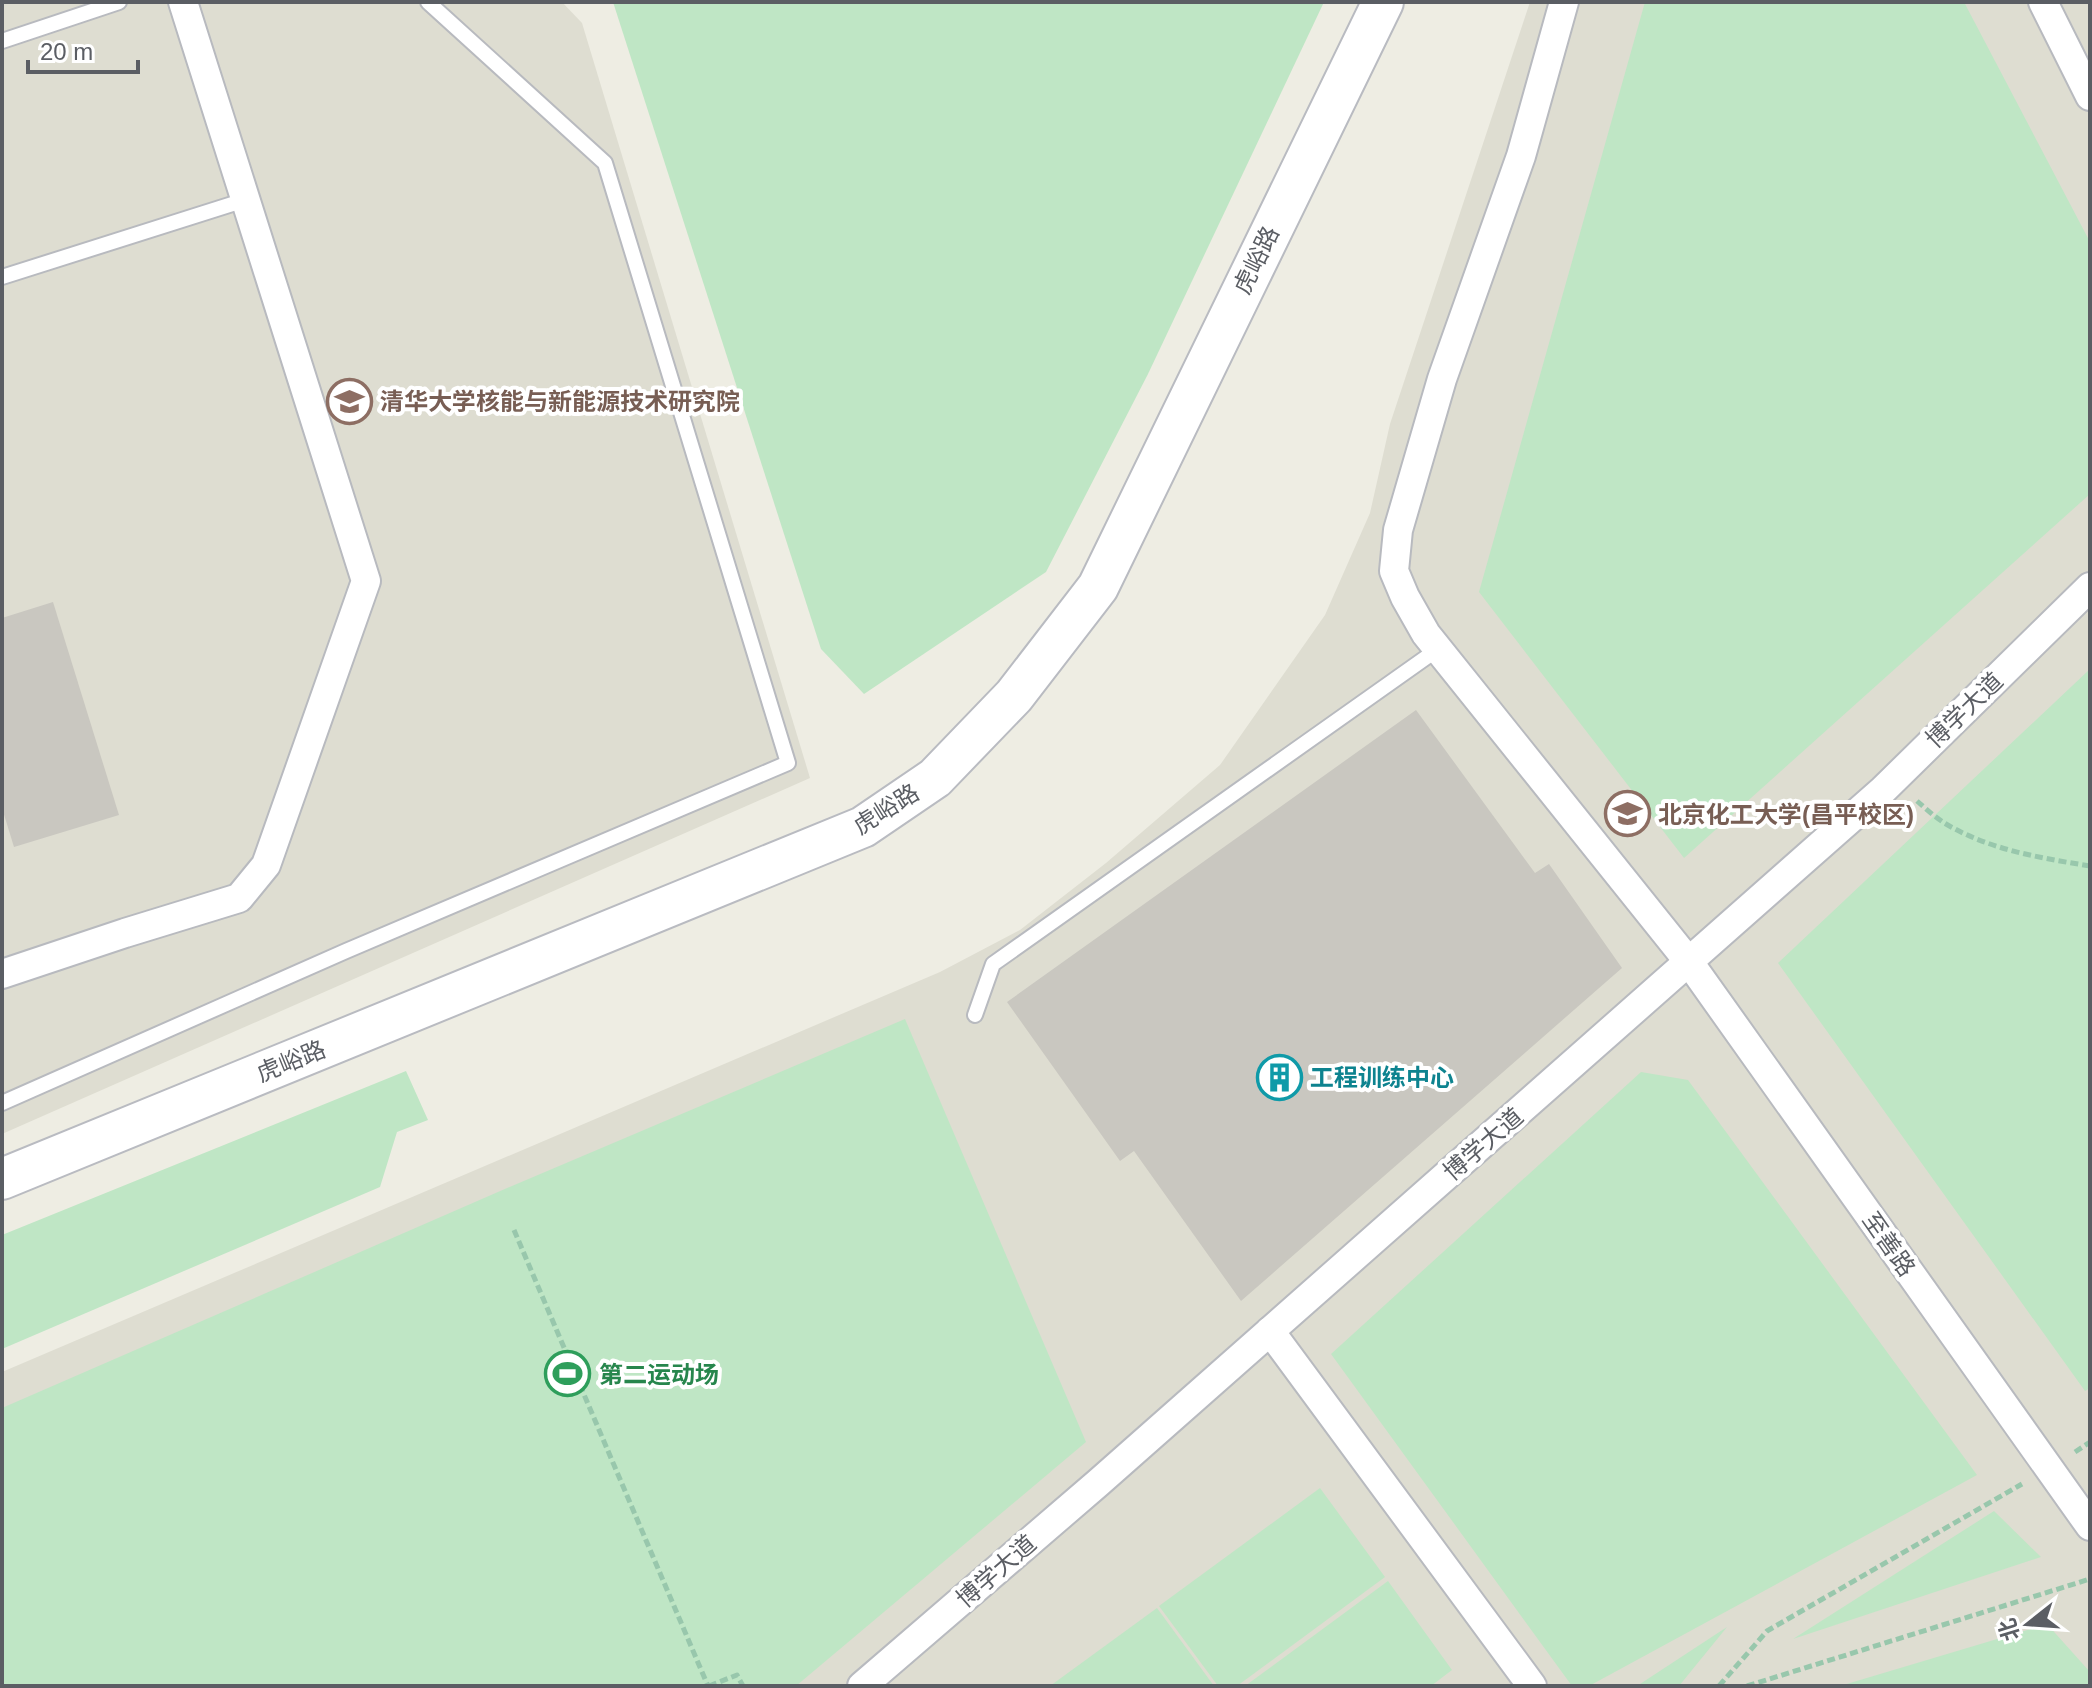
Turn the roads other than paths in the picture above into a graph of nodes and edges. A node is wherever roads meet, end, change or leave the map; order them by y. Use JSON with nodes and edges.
{"nodes":[{"id":1,"x":119,"y":2,"type":"edge"},
{"id":2,"x":183,"y":2,"type":"edge"},
{"id":3,"x":428,"y":2,"type":"edge"},
{"id":4,"x":1383,"y":2,"type":"edge"},
{"id":5,"x":1564,"y":2,"type":"edge"},
{"id":6,"x":2043,"y":2,"type":"edge"},
{"id":7,"x":2,"y":41,"type":"edge"},
{"id":8,"x":2090,"y":96,"type":"edge"},
{"id":9,"x":245,"y":200,"type":"junction"},
{"id":10,"x":2,"y":277,"type":"edge"},
{"id":11,"x":2090,"y":587,"type":"edge"},
{"id":12,"x":1438,"y":649,"type":"junction"},
{"id":13,"x":1689,"y":962,"type":"junction"},
{"id":14,"x":2,"y":974,"type":"edge"},
{"id":15,"x":975,"y":1015,"type":"dead end"},
{"id":16,"x":2,"y":1103,"type":"edge"},
{"id":17,"x":2,"y":1179,"type":"edge"},
{"id":18,"x":1270,"y":1331,"type":"junction"},
{"id":19,"x":2090,"y":1526,"type":"edge"},
{"id":20,"x":862,"y":1686,"type":"edge"},
{"id":21,"x":1532,"y":1686,"type":"edge"}],
"edges":[{"from":1,"to":7,"type":"lane"},
{"from":2,"to":9,"type":"street"},
{"from":3,"to":16,"type":"lane"},
{"from":4,"to":17,"type":"street","name":"虎峪路"},
{"from":5,"to":12,"type":"street","name":"至善路"},
{"from":6,"to":8,"type":"street"},
{"from":9,"to":10,"type":"lane"},
{"from":9,"to":14,"type":"street"},
{"from":11,"to":13,"type":"street","name":"博学大道"},
{"from":12,"to":13,"type":"street","name":"至善路"},
{"from":12,"to":15,"type":"lane"},
{"from":13,"to":18,"type":"street","name":"博学大道"},
{"from":13,"to":19,"type":"street","name":"至善路"},
{"from":18,"to":20,"type":"street","name":"博学大道"},
{"from":18,"to":21,"type":"street"}]}
